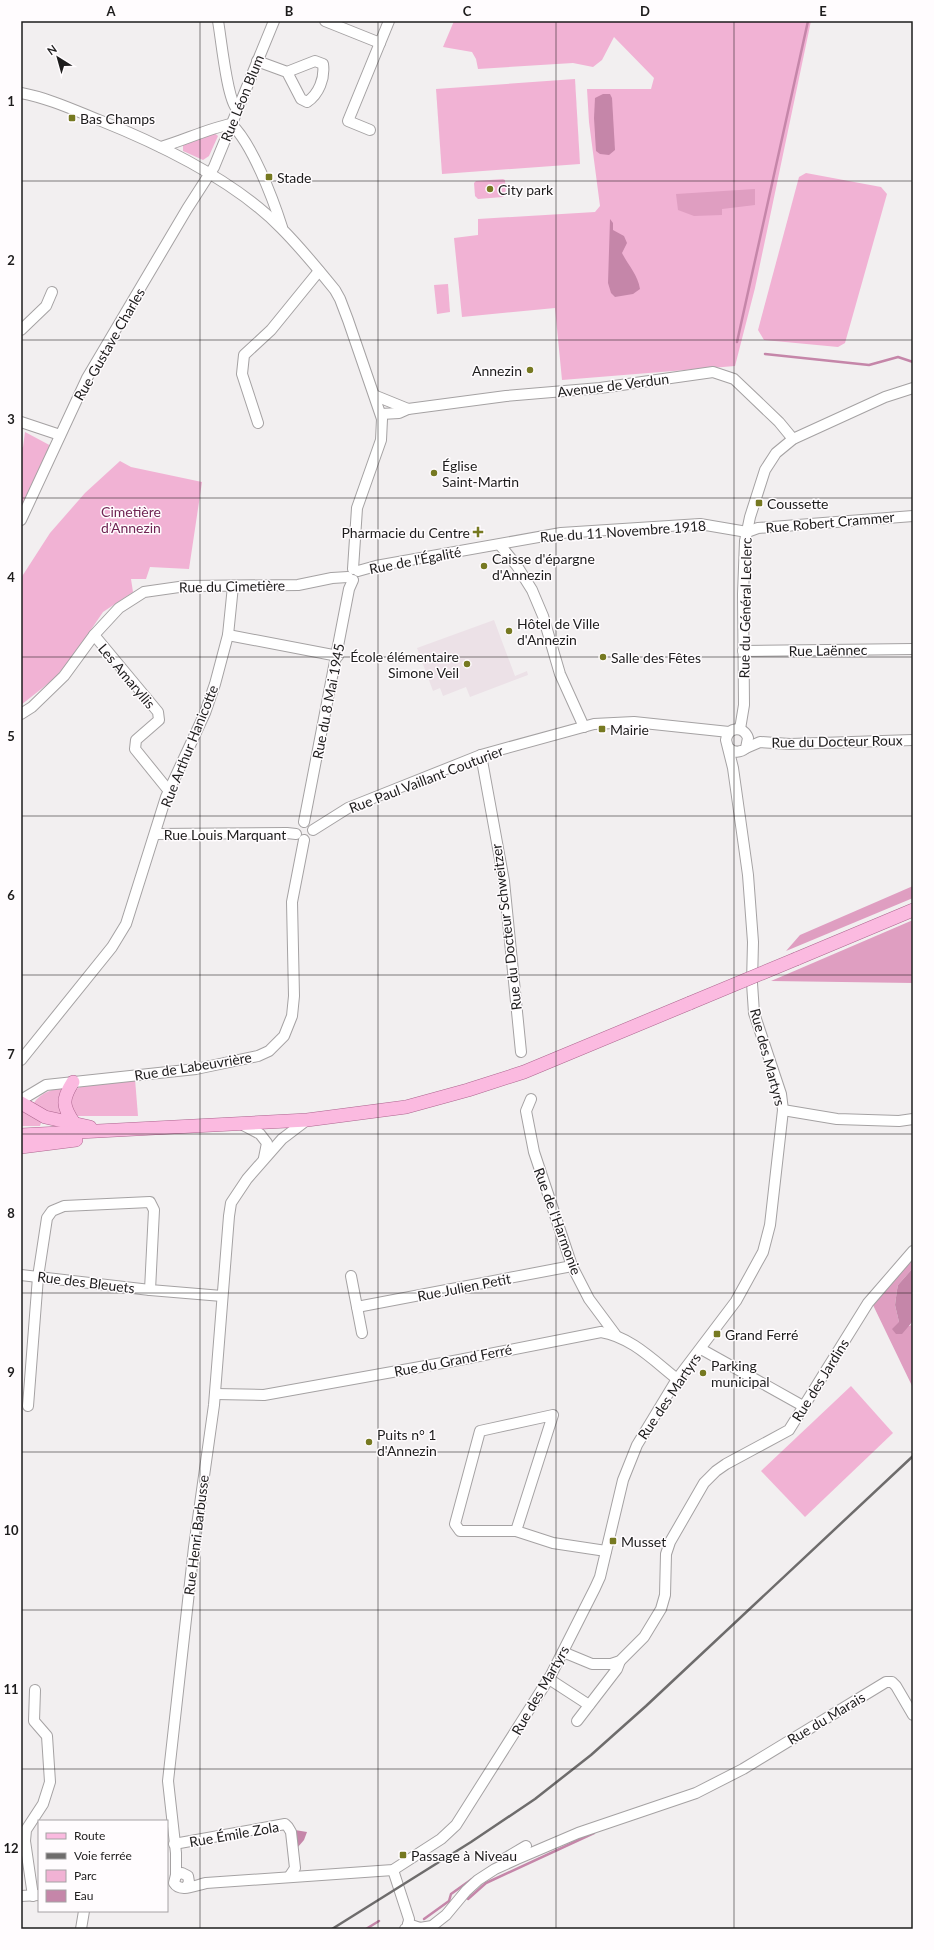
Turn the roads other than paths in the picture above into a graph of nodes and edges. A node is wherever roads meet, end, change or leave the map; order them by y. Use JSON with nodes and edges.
{"nodes":[{"id":1,"x":218,"y":21,"type":"edge"},
{"id":2,"x":274,"y":21,"type":"edge"},
{"id":3,"x":325,"y":21,"type":"edge"},
{"id":4,"x":390,"y":21,"type":"edge"},
{"id":5,"x":380,"y":44,"type":"junction"},
{"id":6,"x":257,"y":61,"type":"junction"},
{"id":7,"x":287,"y":72,"type":"dead end"},
{"id":8,"x":21,"y":93,"type":"edge"},
{"id":9,"x":237,"y":109,"type":"junction"},
{"id":10,"x":231,"y":124,"type":"junction"},
{"id":11,"x":370,"y":130,"type":"dead end"},
{"id":12,"x":177,"y":143,"type":"junction"},
{"id":13,"x":161,"y":147,"type":"junction"},
{"id":14,"x":177,"y":156,"type":"junction"},
{"id":15,"x":210,"y":175,"type":"junction"},
{"id":16,"x":282,"y":228,"type":"junction"},
{"id":17,"x":319,"y":271,"type":"junction"},
{"id":18,"x":52,"y":292,"type":"dead end"},
{"id":19,"x":21,"y":330,"type":"edge"},
{"id":20,"x":913,"y":388,"type":"edge"},
{"id":21,"x":376,"y":396,"type":"junction"},
{"id":22,"x":393,"y":404,"type":"junction"},
{"id":23,"x":408,"y":409,"type":"junction"},
{"id":24,"x":380,"y":411,"type":"junction"},
{"id":25,"x":21,"y":422,"type":"edge"},
{"id":26,"x":258,"y":423,"type":"dead end"},
{"id":27,"x":60,"y":435,"type":"junction"},
{"id":28,"x":793,"y":439,"type":"junction"},
{"id":29,"x":913,"y":516,"type":"edge"},
{"id":30,"x":21,"y":520,"type":"edge"},
{"id":31,"x":747,"y":532,"type":"junction"},
{"id":32,"x":500,"y":545,"type":"junction"},
{"id":33,"x":472,"y":549,"type":"joint"},
{"id":34,"x":353,"y":574,"type":"junction"},
{"id":35,"x":233,"y":586,"type":"junction"},
{"id":36,"x":94,"y":635,"type":"junction"},
{"id":37,"x":228,"y":635,"type":"junction"},
{"id":38,"x":913,"y":648,"type":"edge"},
{"id":39,"x":743,"y":651,"type":"junction"},
{"id":40,"x":338,"y":656,"type":"junction"},
{"id":41,"x":21,"y":714,"type":"edge"},
{"id":42,"x":584,"y":727,"type":"junction"},
{"id":43,"x":708,"y":731,"type":"junction"},
{"id":44,"x":729,"y":732,"type":"junction"},
{"id":45,"x":744,"y":732,"type":"junction"},
{"id":46,"x":913,"y":740,"type":"edge"},
{"id":47,"x":760,"y":742,"type":"junction"},
{"id":48,"x":728,"y":746,"type":"junction"},
{"id":49,"x":744,"y":749,"type":"junction"},
{"id":50,"x":481,"y":755,"type":"junction"},
{"id":51,"x":733,"y":768,"type":"junction"},
{"id":52,"x":169,"y":791,"type":"junction"},
{"id":53,"x":304,"y":822,"type":"junction"},
{"id":54,"x":313,"y":830,"type":"junction"},
{"id":55,"x":155,"y":834,"type":"junction"},
{"id":56,"x":300,"y":837,"type":"junction"},
{"id":57,"x":913,"y":910,"type":"edge"},
{"id":58,"x":521,"y":1052,"type":"dead end"},
{"id":59,"x":21,"y":1060,"type":"edge"},
{"id":60,"x":74,"y":1082,"type":"junction"},
{"id":61,"x":531,"y":1099,"type":"dead end"},
{"id":62,"x":21,"y":1100,"type":"edge"},
{"id":63,"x":21,"y":1104,"type":"edge"},
{"id":64,"x":783,"y":1110,"type":"junction"},
{"id":65,"x":913,"y":1119,"type":"edge"},
{"id":66,"x":307,"y":1120,"type":"junction"},
{"id":67,"x":74,"y":1123,"type":"junction"},
{"id":68,"x":244,"y":1125,"type":"junction"},
{"id":69,"x":106,"y":1131,"type":"junction"},
{"id":70,"x":21,"y":1135,"type":"edge"},
{"id":71,"x":21,"y":1147,"type":"edge"},
{"id":72,"x":264,"y":1158,"type":"junction"},
{"id":73,"x":913,"y":1251,"type":"edge"},
{"id":74,"x":572,"y":1266,"type":"junction"},
{"id":75,"x":21,"y":1274,"type":"edge"},
{"id":76,"x":351,"y":1276,"type":"dead end"},
{"id":77,"x":38,"y":1277,"type":"junction"},
{"id":78,"x":150,"y":1290,"type":"junction"},
{"id":79,"x":222,"y":1296,"type":"junction"},
{"id":80,"x":357,"y":1307,"type":"junction"},
{"id":81,"x":362,"y":1333,"type":"dead end"},
{"id":82,"x":615,"y":1334,"type":"junction"},
{"id":83,"x":701,"y":1349,"type":"junction"},
{"id":84,"x":677,"y":1379,"type":"junction"},
{"id":85,"x":215,"y":1394,"type":"junction"},
{"id":86,"x":28,"y":1406,"type":"dead end"},
{"id":87,"x":803,"y":1406,"type":"junction"},
{"id":88,"x":516,"y":1531,"type":"junction"},
{"id":89,"x":606,"y":1551,"type":"junction"},
{"id":90,"x":563,"y":1652,"type":"junction"},
{"id":91,"x":620,"y":1661,"type":"junction"},
{"id":92,"x":549,"y":1679,"type":"junction"},
{"id":93,"x":35,"y":1690,"type":"dead end"},
{"id":94,"x":589,"y":1705,"type":"junction"},
{"id":95,"x":913,"y":1715,"type":"edge"},
{"id":96,"x":577,"y":1721,"type":"dead end"},
{"id":97,"x":526,"y":1846,"type":"dead end"},
{"id":98,"x":175,"y":1849,"type":"junction"},
{"id":99,"x":392,"y":1870,"type":"junction"},
{"id":100,"x":489,"y":1873,"type":"junction"},
{"id":101,"x":290,"y":1877,"type":"junction"},
{"id":102,"x":187,"y":1879,"type":"junction"},
{"id":103,"x":172,"y":1883,"type":"edge"},
{"id":104,"x":21,"y":1896,"type":"edge"},
{"id":105,"x":36,"y":1896,"type":"edge"},
{"id":106,"x":84,"y":1912,"type":"edge"},
{"id":107,"x":407,"y":1927,"type":"edge"},
{"id":108,"x":81,"y":1929,"type":"edge"}],
"edges":[{"from":1,"to":9,"type":"street"},
{"from":2,"to":6,"type":"street","name":"Rue Léon Blum"},
{"from":3,"to":5,"type":"street"},
{"from":4,"to":5,"type":"street"},
{"from":5,"to":11,"type":"street"},
{"from":6,"to":7,"type":"street"},
{"from":6,"to":9,"type":"street","name":"Rue Léon Blum"},
{"from":8,"to":13,"type":"street"},
{"from":9,"to":10,"type":"street","name":"Rue Léon Blum"},
{"from":10,"to":12,"type":"street"},
{"from":10,"to":15,"type":"street","name":"Rue Léon Blum"},
{"from":10,"to":16,"type":"street"},
{"from":12,"to":13,"type":"street"},
{"from":12,"to":14,"type":"street"},
{"from":13,"to":14,"type":"street"},
{"from":14,"to":15,"type":"street"},
{"from":15,"to":16,"type":"street"},
{"from":15,"to":27,"type":"street","name":"Rue Gustave Charles"},
{"from":16,"to":17,"type":"street","name":"Rue du 8 Mai 1945"},
{"from":17,"to":21,"type":"street","name":"Rue du 8 Mai 1945"},
{"from":17,"to":26,"type":"street"},
{"from":18,"to":19,"type":"street"},
{"from":20,"to":28,"type":"street","name":"Rue du Général Leclerc"},
{"from":21,"to":22,"type":"street","name":"Avenue de Verdun"},
{"from":21,"to":24,"type":"street","name":"Rue du 8 Mai 1945"},
{"from":22,"to":23,"type":"street","name":"Avenue de Verdun"},
{"from":22,"to":24,"type":"street"},
{"from":23,"to":24,"type":"street","name":"Avenue de Verdun"},
{"from":23,"to":28,"type":"street","name":"Avenue de Verdun"},
{"from":24,"to":34,"type":"street","name":"Rue du 8 Mai 1945"},
{"from":25,"to":27,"type":"street"},
{"from":27,"to":30,"type":"street","name":"Rue Gustave Charles"},
{"from":28,"to":31,"type":"street","name":"Rue du Général Leclerc"},
{"from":29,"to":31,"type":"street","name":"Rue Robert Crammer"},
{"from":31,"to":32,"type":"street","name":"Rue du 11 Novembre 1918"},
{"from":31,"to":39,"type":"street","name":"Rue du Général Leclerc"},
{"from":32,"to":33,"type":"street","name":"Rue du 11 Novembre 1918"},
{"from":32,"to":42,"type":"street"},
{"from":33,"to":34,"type":"street","name":"Rue de l'Égalité"},
{"from":34,"to":35,"type":"street","name":"Rue du Cimetière"},
{"from":34,"to":40,"type":"street","name":"Rue du 8 Mai 1945"},
{"from":35,"to":36,"type":"street","name":"Rue du Cimetière"},
{"from":35,"to":37,"type":"street","name":"Rue Arthur Hanicotte"},
{"from":36,"to":41,"type":"street","name":"Rue du Cimetière"},
{"from":36,"to":52,"type":"street","name":"Les Amaryllis"},
{"from":37,"to":40,"type":"street"},
{"from":37,"to":52,"type":"street","name":"Rue Arthur Hanicotte"},
{"from":38,"to":39,"type":"street","name":"Rue Laënnec"},
{"from":39,"to":45,"type":"street","name":"Rue du Général Leclerc"},
{"from":40,"to":53,"type":"street","name":"Rue du 8 Mai 1945"},
{"from":42,"to":43,"type":"street","name":"Rue Paul Vaillant Couturier"},
{"from":42,"to":50,"type":"street","name":"Rue Paul Vaillant Couturier"},
{"from":43,"to":44,"type":"street","name":"Rue Paul Vaillant Couturier"},
{"from":43,"to":48,"type":"street","name":"Rue Paul Vaillant Couturier"},
{"from":44,"to":45,"type":"street"},
{"from":44,"to":48,"type":"street"},
{"from":45,"to":47,"type":"street","name":"Rue du Docteur Roux"},
{"from":45,"to":49,"type":"street"},
{"from":46,"to":47,"type":"street","name":"Rue du Docteur Roux"},
{"from":47,"to":49,"type":"street","name":"Rue du Docteur Roux"},
{"from":48,"to":49,"type":"street"},
{"from":48,"to":51,"type":"street"},
{"from":49,"to":51,"type":"street"},
{"from":50,"to":54,"type":"street","name":"Rue Paul Vaillant Couturier"},
{"from":50,"to":58,"type":"street","name":"Rue du Docteur Schweitzer"},
{"from":51,"to":64,"type":"street","name":"Rue des Martyrs"},
{"from":52,"to":55,"type":"street","name":"Rue Arthur Hanicotte"},
{"from":53,"to":54,"type":"street"},
{"from":53,"to":56,"type":"street"},
{"from":54,"to":56,"type":"street"},
{"from":55,"to":56,"type":"street","name":"Rue Louis Marquant"},
{"from":55,"to":59,"type":"street","name":"Rue Arthur Hanicotte"},
{"from":56,"to":60,"type":"street","name":"Rue de Labeuvrière"},
{"from":57,"to":66,"type":"main road","bridge":true},
{"from":60,"to":62,"type":"street","name":"Rue de Labeuvrière"},
{"from":60,"to":67,"type":"main road"},
{"from":61,"to":74,"type":"street","name":"Rue de l'Harmonie"},
{"from":63,"to":67,"type":"main road"},
{"from":64,"to":65,"type":"street"},
{"from":64,"to":83,"type":"street","name":"Rue des Martyrs"},
{"from":66,"to":68,"type":"main road"},
{"from":66,"to":72,"type":"street","name":"Rue Henri Barbusse"},
{"from":67,"to":69,"type":"main road"},
{"from":68,"to":69,"type":"main road"},
{"from":68,"to":72,"type":"street"},
{"from":69,"to":70,"type":"main road"},
{"from":69,"to":71,"type":"main road"},
{"from":72,"to":79,"type":"street","name":"Rue Henri Barbusse"},
{"from":73,"to":87,"type":"street","name":"Rue des Jardins"},
{"from":74,"to":80,"type":"street","name":"Rue Julien Petit"},
{"from":74,"to":82,"type":"street","name":"Rue de l'Harmonie"},
{"from":75,"to":77,"type":"street","name":"Rue des Bleuets"},
{"from":76,"to":80,"type":"street"},
{"from":77,"to":78,"type":"street","name":"Rue des Bleuets"},
{"from":77,"to":78,"type":"street"},
{"from":77,"to":86,"type":"street"},
{"from":78,"to":79,"type":"street","name":"Rue des Bleuets"},
{"from":79,"to":85,"type":"street","name":"Rue Henri Barbusse"},
{"from":80,"to":81,"type":"street"},
{"from":82,"to":84,"type":"street","name":"Rue du Grand Ferré"},
{"from":82,"to":85,"type":"street","name":"Rue du Grand Ferré"},
{"from":83,"to":84,"type":"street","name":"Rue des Martyrs"},
{"from":83,"to":87,"type":"street"},
{"from":84,"to":89,"type":"street","name":"Rue des Martyrs"},
{"from":85,"to":98,"type":"street","name":"Rue Henri Barbusse"},
{"from":87,"to":91,"type":"street","name":"Rue des Jardins"},
{"from":88,"to":88,"type":"street"},
{"from":88,"to":89,"type":"street"},
{"from":89,"to":90,"type":"street","name":"Rue des Martyrs"},
{"from":90,"to":91,"type":"street"},
{"from":90,"to":92,"type":"street","name":"Rue des Martyrs"},
{"from":91,"to":94,"type":"street","name":"Rue des Jardins"},
{"from":92,"to":94,"type":"street"},
{"from":92,"to":99,"type":"street","name":"Rue des Martyrs"},
{"from":93,"to":105,"type":"street"},
{"from":94,"to":96,"type":"street","name":"Rue des Jardins"},
{"from":95,"to":100,"type":"street","name":"Rue du Marais"},
{"from":97,"to":100,"type":"street"},
{"from":98,"to":101,"type":"street","name":"Rue Émile Zola"},
{"from":98,"to":102,"type":"street","name":"Rue Henri Barbusse"},
{"from":98,"to":103,"type":"street","name":"Rue Henri Barbusse"},
{"from":99,"to":101,"type":"street","name":"Rue des Martyrs"},
{"from":99,"to":107,"type":"street"},
{"from":100,"to":107,"type":"street"},
{"from":101,"to":102,"type":"street"},
{"from":102,"to":103,"type":"street"},
{"from":102,"to":103,"type":"street"},
{"from":104,"to":105,"type":"street"},
{"from":106,"to":108,"type":"street"}]}
